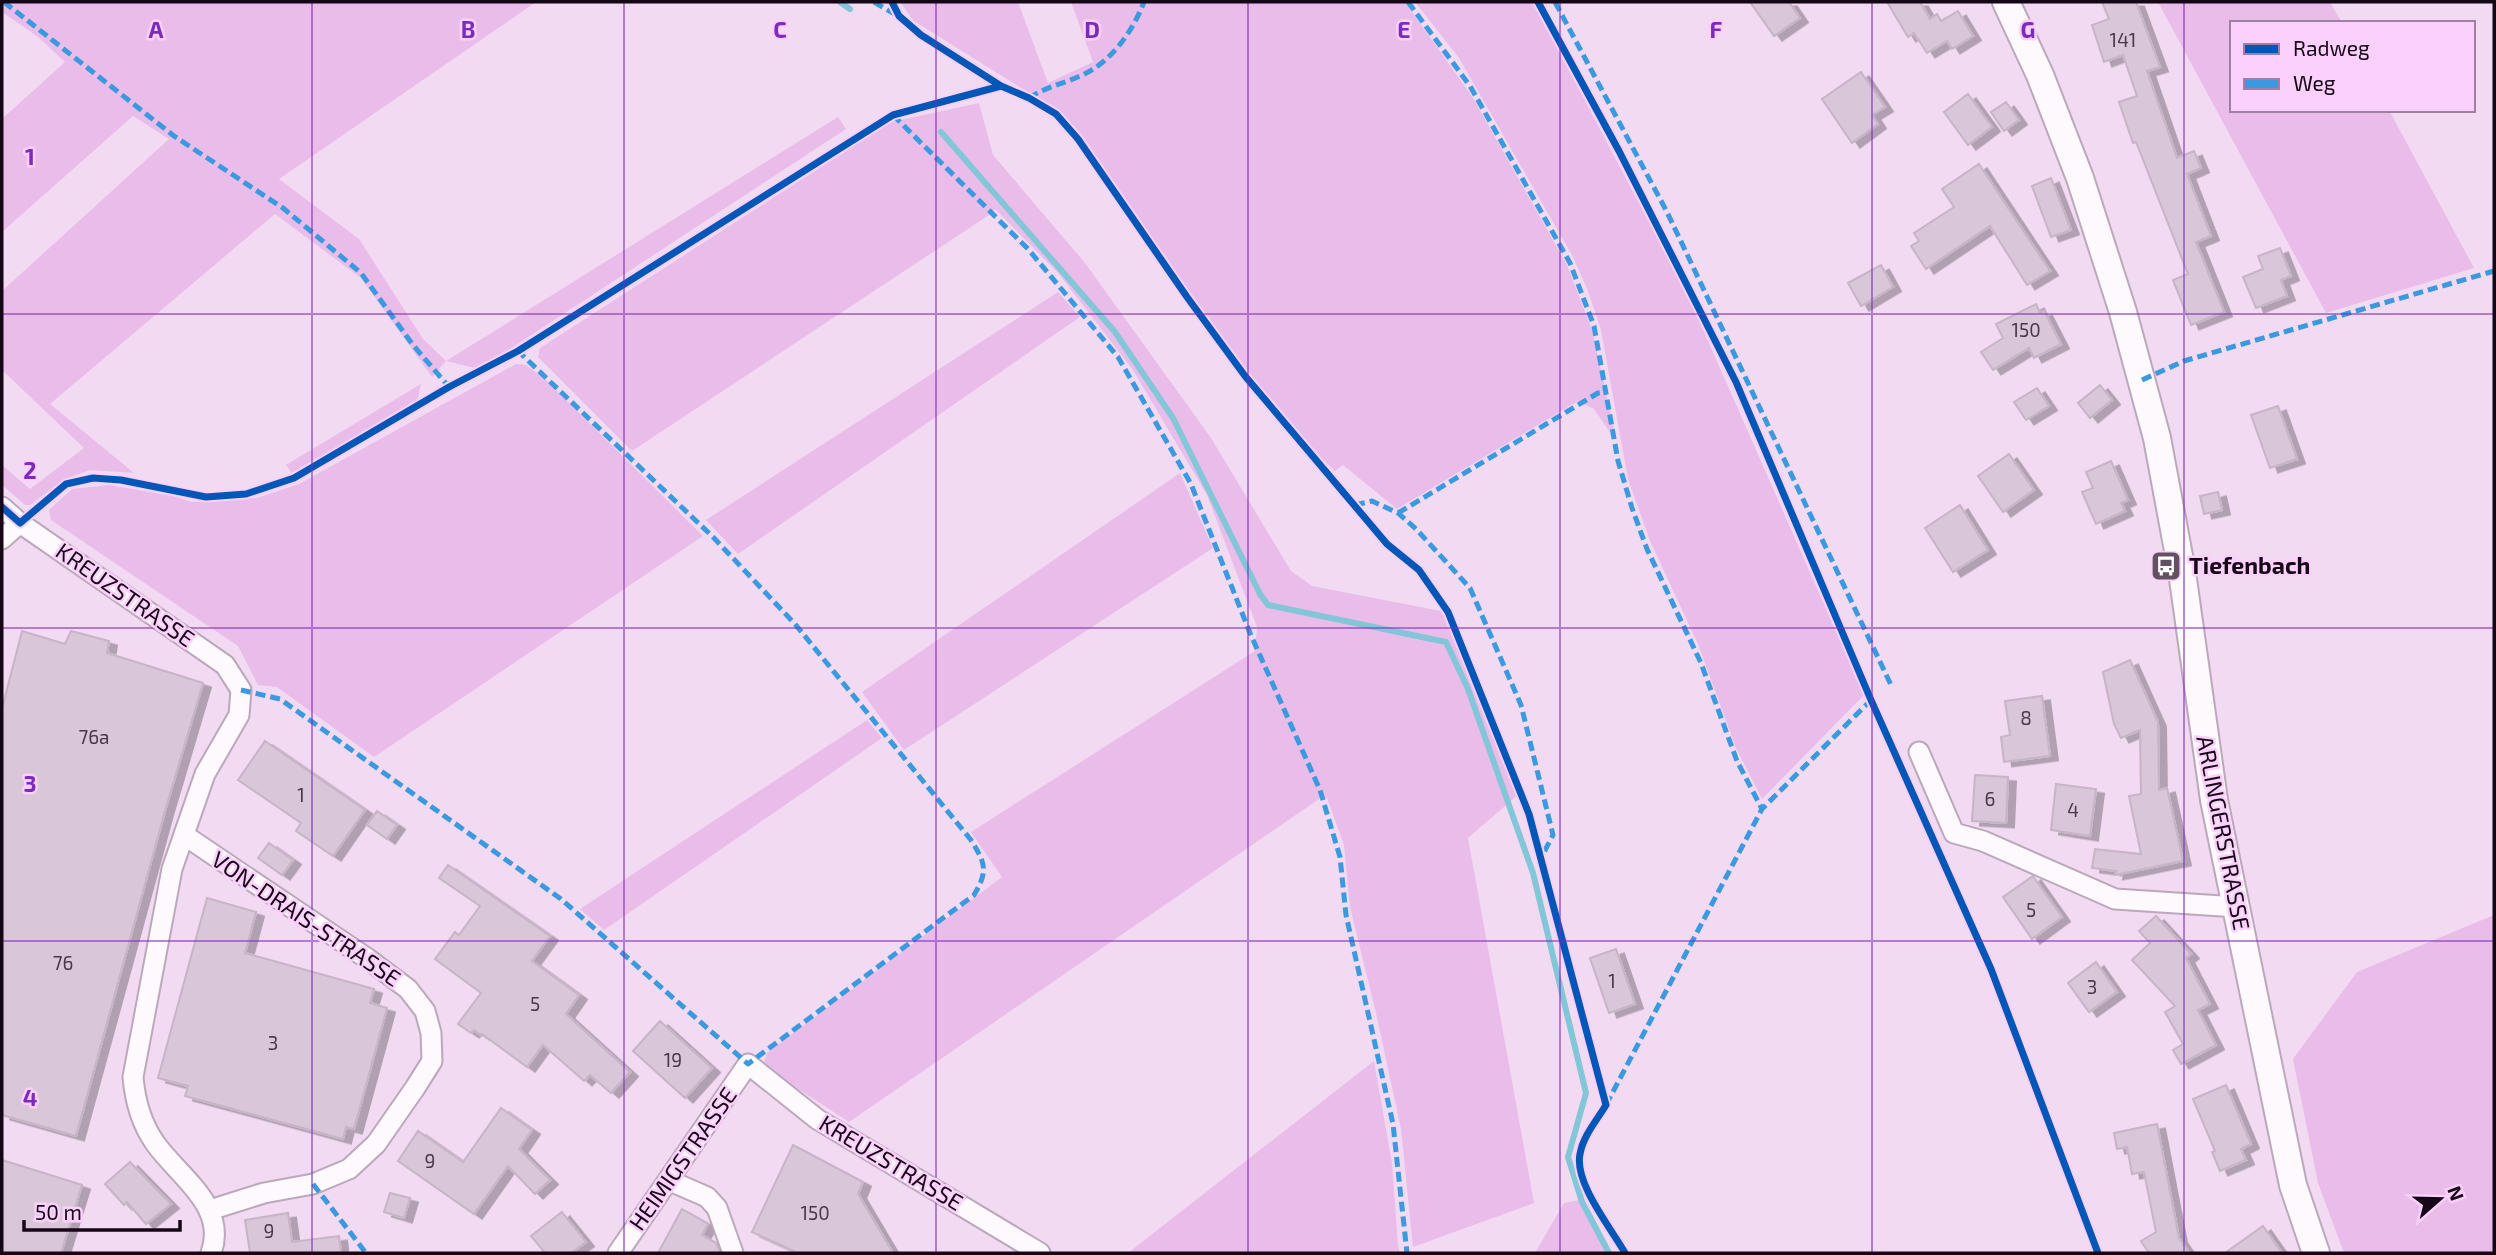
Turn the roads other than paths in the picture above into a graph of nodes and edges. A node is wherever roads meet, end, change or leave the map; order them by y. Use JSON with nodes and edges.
{"nodes":[{"id":1,"x":2006,"y":2,"type":"edge"},
{"id":2,"x":2,"y":507,"type":"edge"},
{"id":3,"x":20,"y":523,"type":"junction"},
{"id":4,"x":2,"y":539,"type":"edge"},
{"id":5,"x":1919,"y":752,"type":"dead end"},
{"id":6,"x":184,"y":835,"type":"junction"},
{"id":7,"x":2237,"y":907,"type":"junction"},
{"id":8,"x":748,"y":1065,"type":"joint"},
{"id":9,"x":668,"y":1180,"type":"junction"},
{"id":10,"x":210,"y":1210,"type":"junction"},
{"id":11,"x":211,"y":1253,"type":"edge"},
{"id":12,"x":618,"y":1253,"type":"edge"},
{"id":13,"x":733,"y":1253,"type":"edge"},
{"id":14,"x":1040,"y":1253,"type":"edge"},
{"id":15,"x":2316,"y":1253,"type":"edge"}],
"edges":[{"from":1,"to":7,"type":"main road","name":"ARLINGERSTRASSE"},
{"from":2,"to":3,"type":"street","name":"KREUZSTRASSE"},
{"from":3,"to":4,"type":"street"},
{"from":3,"to":6,"type":"street","name":"KREUZSTRASSE"},
{"from":5,"to":7,"type":"street"},
{"from":6,"to":10,"type":"street"},
{"from":6,"to":10,"type":"street","name":"VON-DRAIS-STRASSE"},
{"from":7,"to":15,"type":"main road","name":"ARLINGERSTRASSE"},
{"from":8,"to":9,"type":"street","name":"HEIMIGSTRASSE"},
{"from":8,"to":14,"type":"street","name":"KREUZSTRASSE"},
{"from":9,"to":12,"type":"street","name":"HEIMIGSTRASSE"},
{"from":9,"to":13,"type":"street"},
{"from":10,"to":11,"type":"street"}]}
